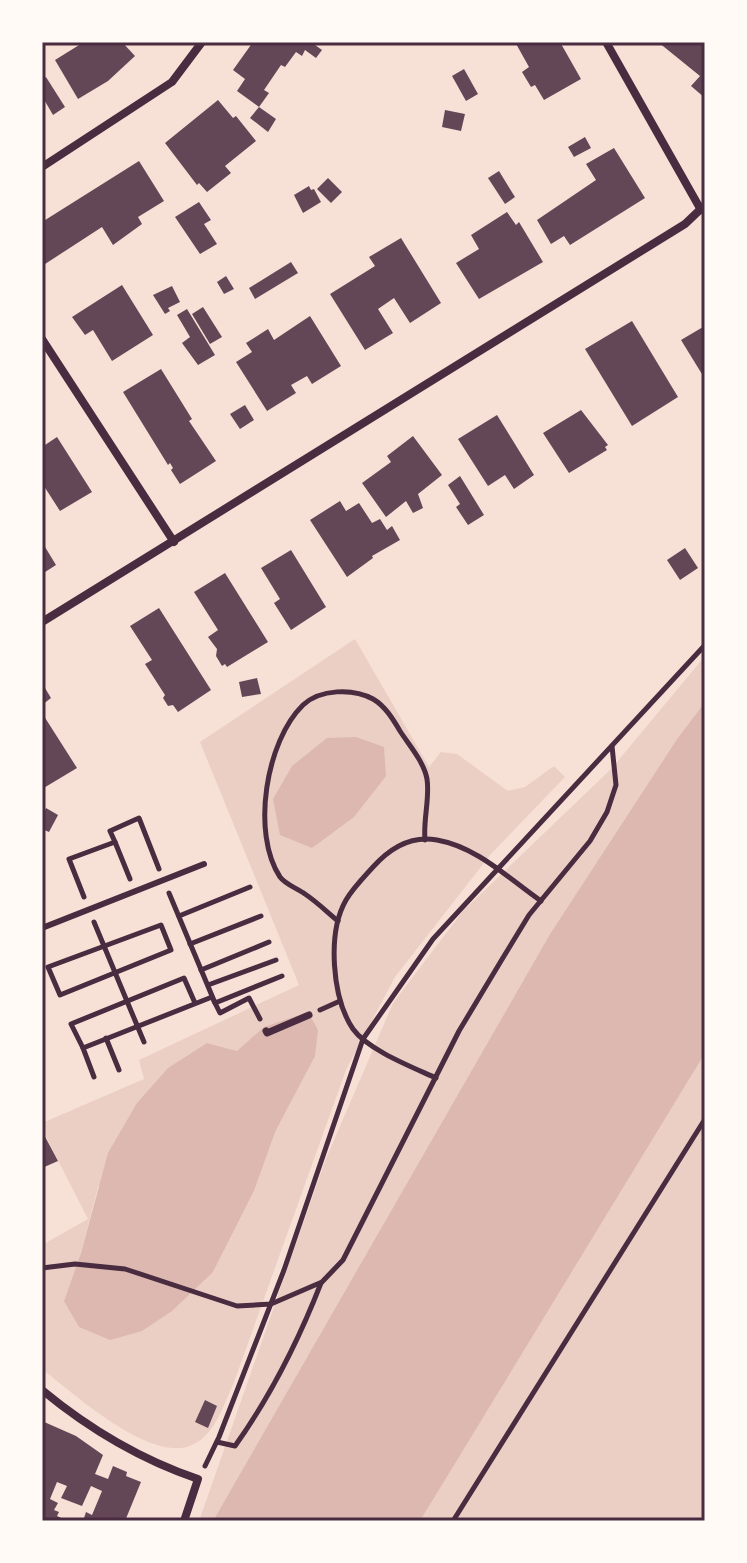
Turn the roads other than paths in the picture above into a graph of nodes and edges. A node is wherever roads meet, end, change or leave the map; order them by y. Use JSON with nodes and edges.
{"nodes":[{"id":1,"x":202,"y":42,"type":"edge"},
{"id":2,"x":606,"y":42,"type":"edge"},
{"id":3,"x":42,"y":167,"type":"edge"},
{"id":4,"x":703,"y":207,"type":"edge"},
{"id":5,"x":42,"y":339,"type":"edge"},
{"id":6,"x":174,"y":542,"type":"junction"},
{"id":7,"x":42,"y":622,"type":"edge"},
{"id":8,"x":204,"y":864,"type":"dead end"},
{"id":9,"x":42,"y":928,"type":"edge"},
{"id":10,"x":309,"y":1015,"type":"dead end"},
{"id":11,"x":266,"y":1031,"type":"dead end"},
{"id":12,"x":42,"y":1390,"type":"edge"},
{"id":13,"x":184,"y":1521,"type":"edge"}],
"edges":[{"from":1,"to":3,"type":"street"},
{"from":2,"to":4,"type":"street"},
{"from":4,"to":6,"type":"street"},
{"from":5,"to":6,"type":"street"},
{"from":6,"to":7,"type":"street"},
{"from":8,"to":9,"type":"lane"},
{"from":10,"to":11,"type":"street"},
{"from":12,"to":13,"type":"street"}]}
